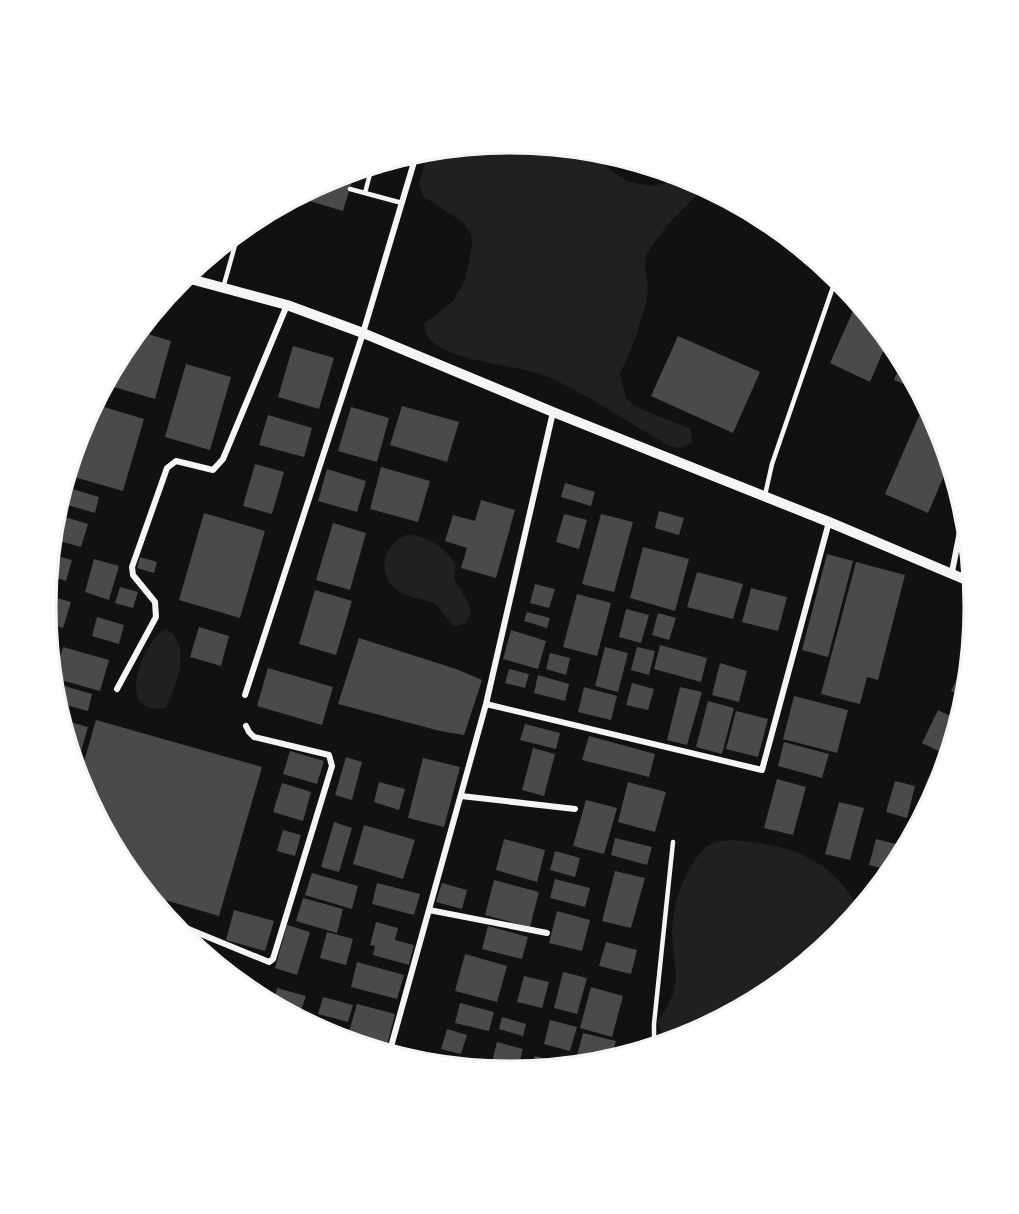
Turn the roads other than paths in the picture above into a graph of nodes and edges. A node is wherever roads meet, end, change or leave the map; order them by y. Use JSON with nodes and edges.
{"nodes":[{"id":1,"x":414,"y":164,"type":"edge"},
{"id":2,"x":369,"y":175,"type":"edge"},
{"id":3,"x":350,"y":189,"type":"dead end"},
{"id":4,"x":365,"y":193,"type":"junction"},
{"id":5,"x":402,"y":203,"type":"junction"},
{"id":6,"x":235,"y":246,"type":"edge"},
{"id":7,"x":194,"y":280,"type":"edge"},
{"id":8,"x":223,"y":288,"type":"junction"},
{"id":9,"x":833,"y":288,"type":"edge"},
{"id":10,"x":287,"y":305,"type":"junction"},
{"id":11,"x":363,"y":333,"type":"junction"},
{"id":12,"x":553,"y":412,"type":"junction"},
{"id":13,"x":765,"y":495,"type":"junction"},
{"id":14,"x":829,"y":522,"type":"junction"},
{"id":15,"x":958,"y":537,"type":"edge"},
{"id":16,"x":952,"y":572,"type":"junction"},
{"id":17,"x":963,"y":578,"type":"edge"},
{"id":18,"x":117,"y":689,"type":"dead end"},
{"id":19,"x":245,"y":695,"type":"dead end"},
{"id":20,"x":486,"y":704,"type":"junction"},
{"id":21,"x":246,"y":726,"type":"dead end"},
{"id":22,"x":461,"y":796,"type":"junction"},
{"id":23,"x":575,"y":809,"type":"dead end"},
{"id":24,"x":674,"y":842,"type":"dead end"},
{"id":25,"x":429,"y":910,"type":"junction"},
{"id":26,"x":189,"y":929,"type":"edge"},
{"id":27,"x":547,"y":933,"type":"dead end"},
{"id":28,"x":654,"y":1037,"type":"edge"},
{"id":29,"x":391,"y":1046,"type":"edge"}],
"edges":[{"from":1,"to":5,"type":"street"},
{"from":2,"to":4,"type":"lane"},
{"from":3,"to":4,"type":"lane"},
{"from":4,"to":5,"type":"lane"},
{"from":5,"to":11,"type":"street"},
{"from":6,"to":8,"type":"lane"},
{"from":7,"to":8,"type":"street"},
{"from":8,"to":10,"type":"street"},
{"from":9,"to":13,"type":"lane"},
{"from":10,"to":11,"type":"street"},
{"from":10,"to":18,"type":"street"},
{"from":11,"to":12,"type":"street"},
{"from":11,"to":19,"type":"street"},
{"from":12,"to":13,"type":"street"},
{"from":12,"to":20,"type":"street"},
{"from":13,"to":14,"type":"street"},
{"from":14,"to":16,"type":"street"},
{"from":14,"to":20,"type":"street"},
{"from":15,"to":16,"type":"street"},
{"from":16,"to":17,"type":"street"},
{"from":20,"to":22,"type":"street"},
{"from":21,"to":26,"type":"street"},
{"from":22,"to":23,"type":"street"},
{"from":22,"to":25,"type":"street"},
{"from":24,"to":28,"type":"lane"},
{"from":25,"to":27,"type":"street"},
{"from":25,"to":29,"type":"street"}]}
